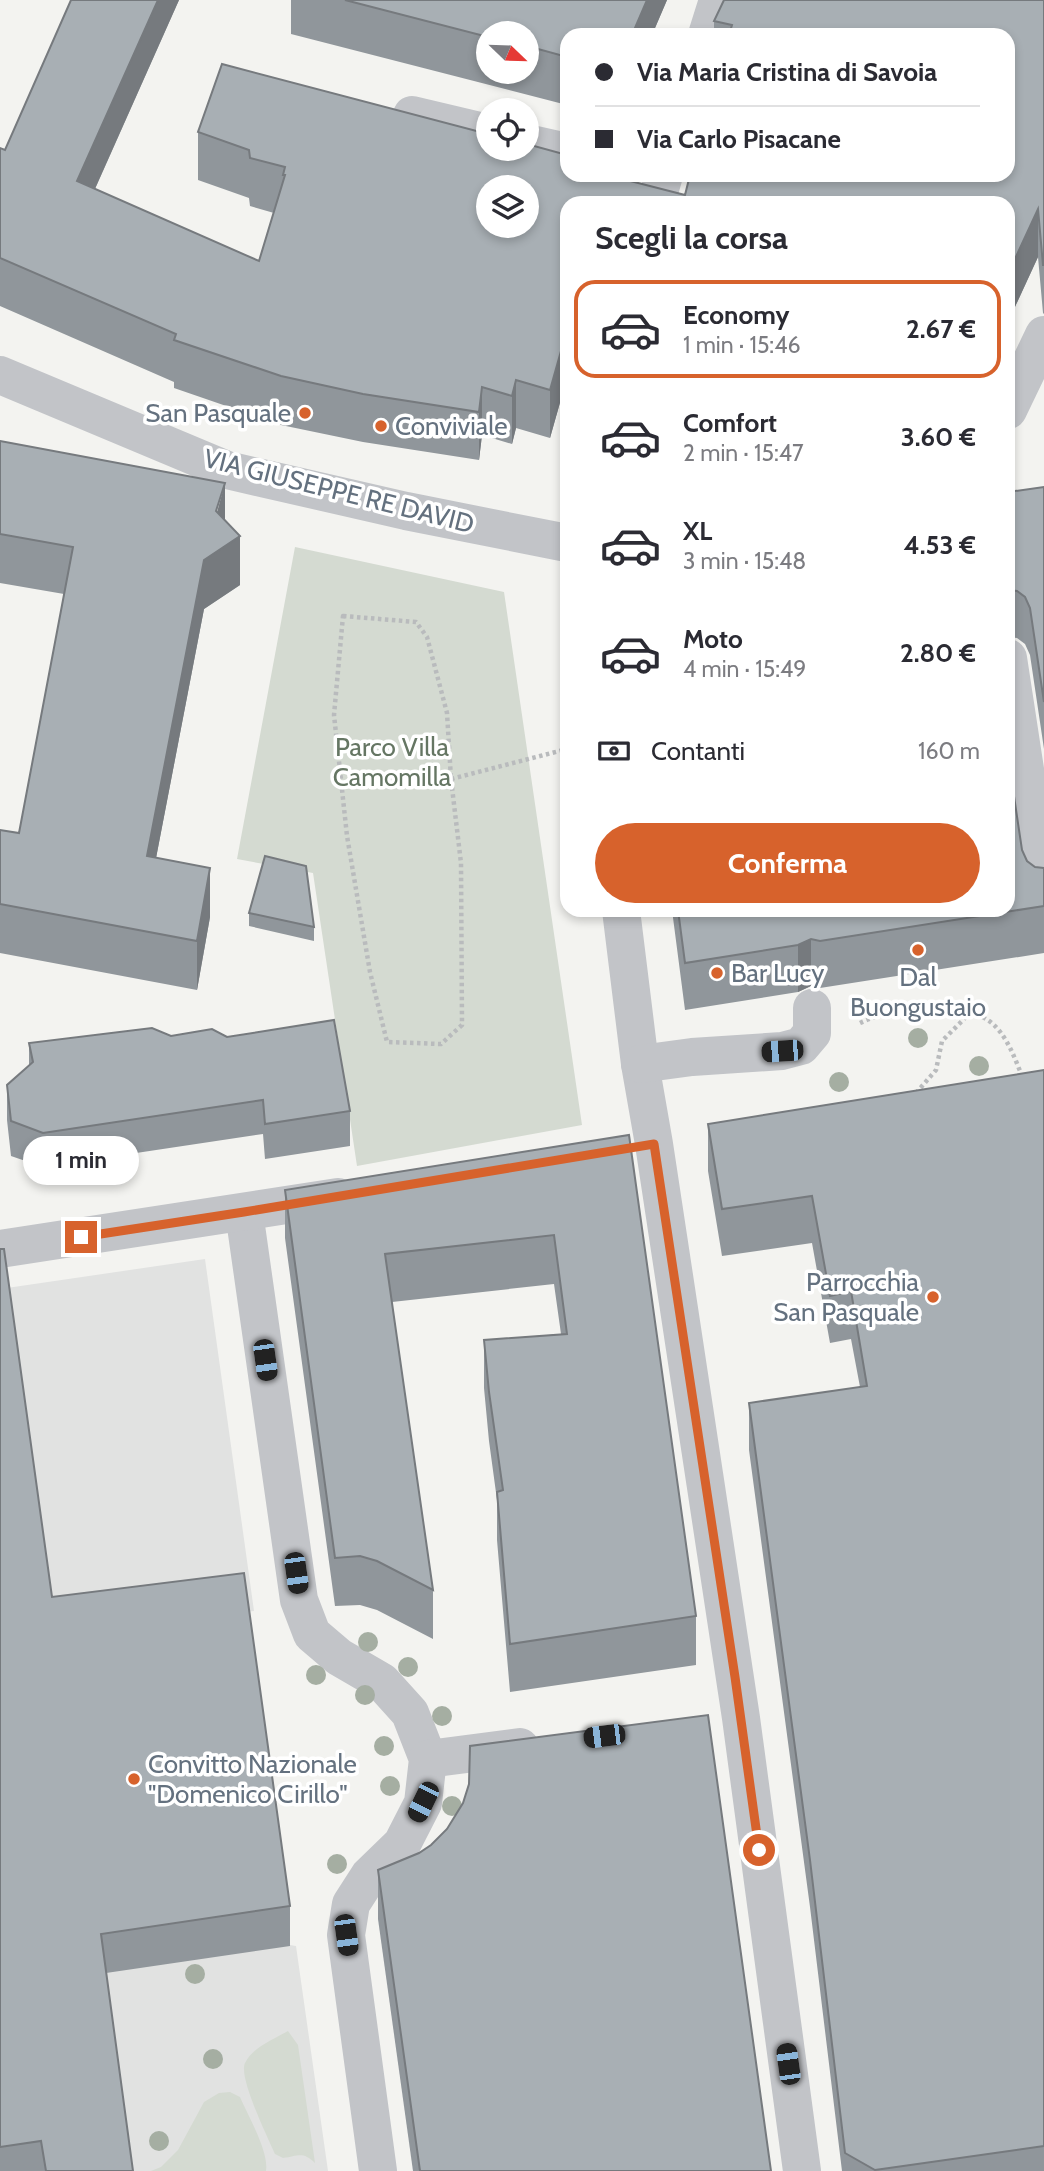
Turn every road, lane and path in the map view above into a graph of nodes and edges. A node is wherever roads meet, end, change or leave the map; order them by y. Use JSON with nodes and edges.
{"nodes":[{"id":1,"x":718,"y":0,"type":"edge"},
{"id":2,"x":709,"y":28,"type":"edge"},
{"id":3,"x":385,"y":108,"type":"edge"},
{"id":4,"x":476,"y":130,"type":"edge"},
{"id":5,"x":539,"y":146,"type":"edge"},
{"id":6,"x":560,"y":150,"type":"edge"},
{"id":7,"x":1044,"y":335,"type":"edge"},
{"id":8,"x":0,"y":375,"type":"edge"},
{"id":9,"x":1015,"y":395,"type":"edge"},
{"id":10,"x":560,"y":542,"type":"edge"},
{"id":11,"x":1015,"y":703,"type":"edge"},
{"id":12,"x":560,"y":751,"type":"edge"},
{"id":13,"x":451,"y":779,"type":"junction"},
{"id":14,"x":1044,"y":894,"type":"edge"},
{"id":15,"x":622,"y":917,"type":"edge"},
{"id":16,"x":971,"y":1013,"type":"junction"},
{"id":17,"x":812,"y":1020,"type":"joint"},
{"id":18,"x":640,"y":1064,"type":"junction"},
{"id":19,"x":1031,"y":1074,"type":"edge"},
{"id":20,"x":929,"y":1091,"type":"edge"},
{"id":21,"x":916,"y":1093,"type":"junction"},
{"id":22,"x":903,"y":1095,"type":"edge"},
{"id":23,"x":654,"y":1144,"type":"junction"},
{"id":24,"x":615,"y":1151,"type":"edge"},
{"id":25,"x":377,"y":1190,"type":"edge"},
{"id":26,"x":244,"y":1212,"type":"junction"},
{"id":27,"x":0,"y":1249,"type":"edge"},
{"id":28,"x":552,"y":1743,"type":"edge"},
{"id":29,"x":428,"y":1759,"type":"junction"},
{"id":30,"x":377,"y":2171,"type":"edge"},
{"id":31,"x":802,"y":2171,"type":"edge"}],
"edges":[{"from":1,"to":2,"type":"street"},
{"from":3,"to":4,"type":"street"},
{"from":5,"to":6,"type":"street"},
{"from":7,"to":9,"type":"street"},
{"from":8,"to":10,"type":"street","name":"VIA GIUSEPPE RE DAVID"},
{"from":11,"to":14,"type":"street"},
{"from":12,"to":13,"type":"path"},
{"from":13,"to":13,"type":"path"},
{"from":15,"to":18,"type":"street"},
{"from":16,"to":17,"type":"path"},
{"from":16,"to":19,"type":"path"},
{"from":16,"to":21,"type":"path"},
{"from":17,"to":18,"type":"street"},
{"from":18,"to":23,"type":"street"},
{"from":20,"to":21,"type":"path"},
{"from":21,"to":22,"type":"path"},
{"from":23,"to":24,"type":"street"},
{"from":23,"to":31,"type":"street"},
{"from":25,"to":26,"type":"street"},
{"from":26,"to":27,"type":"street"},
{"from":26,"to":29,"type":"street"},
{"from":28,"to":29,"type":"street"},
{"from":29,"to":30,"type":"street"}]}
